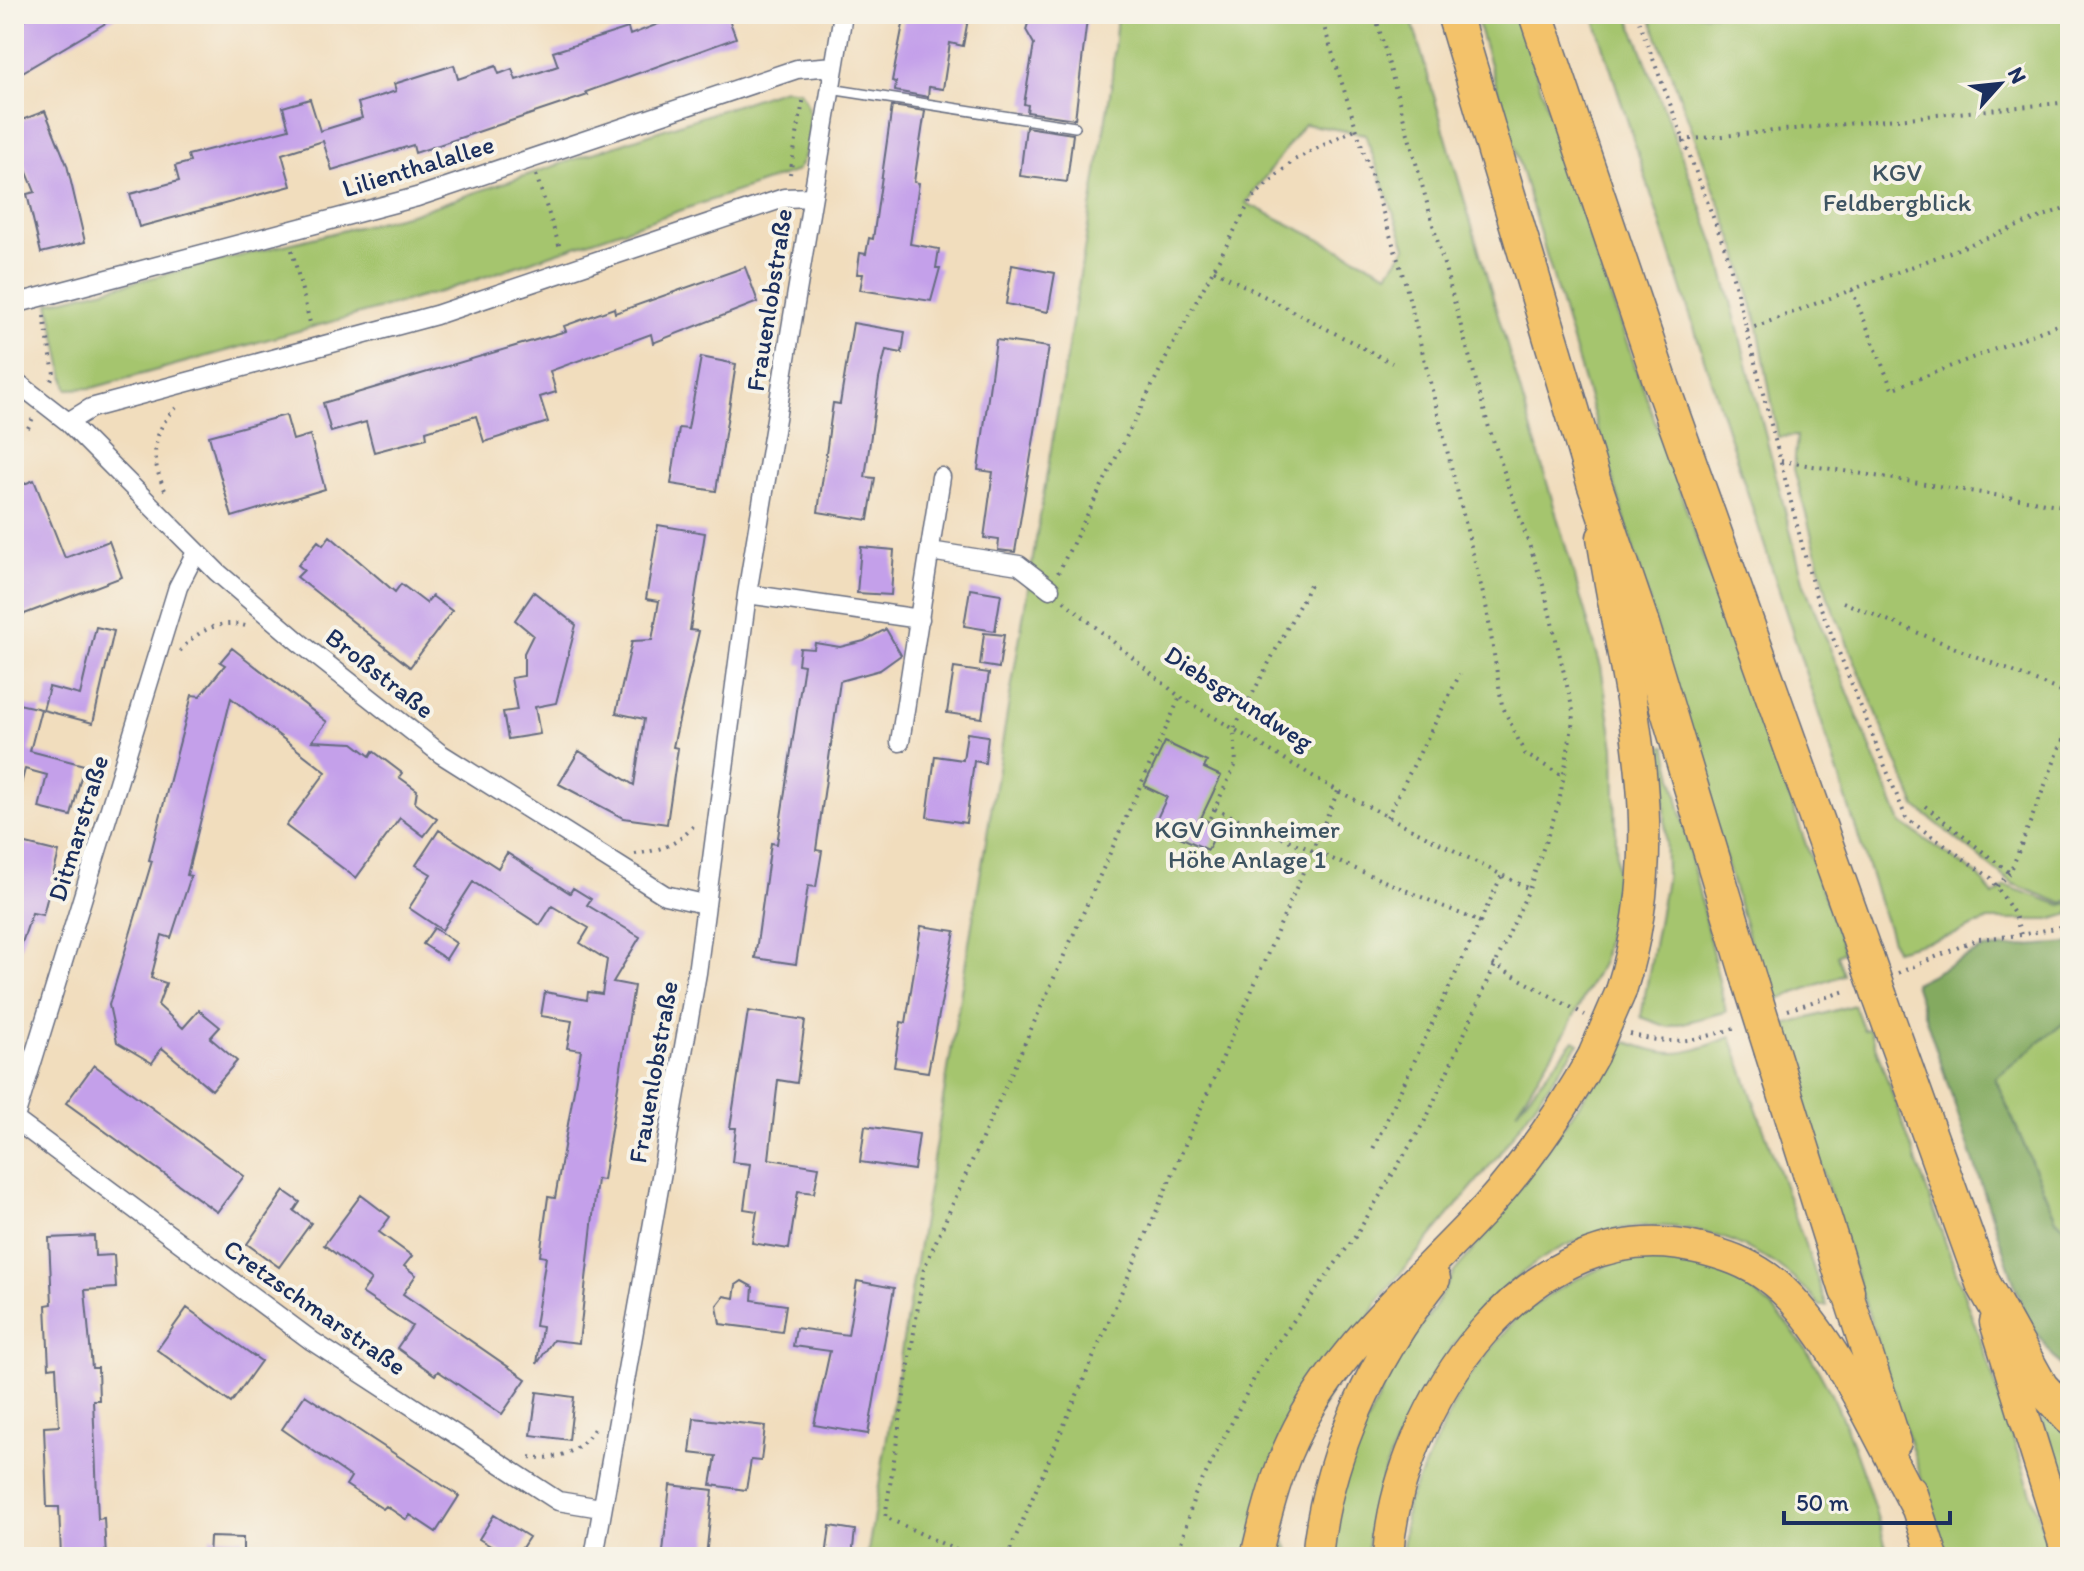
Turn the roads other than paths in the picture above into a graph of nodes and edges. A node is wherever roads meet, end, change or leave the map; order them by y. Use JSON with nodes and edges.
{"nodes":[{"id":1,"x":843,"y":14,"type":"edge"},
{"id":2,"x":1454,"y":14,"type":"edge"},
{"id":3,"x":1536,"y":14,"type":"edge"},
{"id":4,"x":834,"y":66,"type":"junction"},
{"id":5,"x":830,"y":89,"type":"junction"},
{"id":6,"x":1075,"y":127,"type":"dead end"},
{"id":7,"x":812,"y":197,"type":"junction"},
{"id":8,"x":14,"y":304,"type":"edge"},
{"id":9,"x":14,"y":380,"type":"edge"},
{"id":10,"x":68,"y":422,"type":"junction"},
{"id":11,"x":941,"y":477,"type":"dead end"},
{"id":12,"x":1594,"y":483,"type":"junction"},
{"id":13,"x":930,"y":551,"type":"junction"},
{"id":14,"x":196,"y":552,"type":"junction"},
{"id":15,"x":1050,"y":589,"type":"road end"},
{"id":16,"x":747,"y":594,"type":"junction"},
{"id":17,"x":920,"y":619,"type":"junction"},
{"id":18,"x":900,"y":742,"type":"dead end"},
{"id":19,"x":704,"y":904,"type":"junction"},
{"id":20,"x":14,"y":1120,"type":"edge"},
{"id":21,"x":1485,"y":1209,"type":"junction"},
{"id":22,"x":1983,"y":1283,"type":"junction"},
{"id":23,"x":1847,"y":1291,"type":"joint"},
{"id":24,"x":2070,"y":1418,"type":"edge"},
{"id":25,"x":601,"y":1508,"type":"junction"},
{"id":26,"x":1917,"y":1509,"type":"junction"},
{"id":27,"x":594,"y":1557,"type":"edge"},
{"id":28,"x":1256,"y":1557,"type":"edge"},
{"id":29,"x":1317,"y":1557,"type":"edge"},
{"id":30,"x":1388,"y":1557,"type":"edge"},
{"id":31,"x":1933,"y":1557,"type":"edge"},
{"id":32,"x":2068,"y":1557,"type":"edge"}],
"edges":[{"from":1,"to":4,"type":"street","name":"Frauenlobstraße"},
{"from":2,"to":12,"type":"highway"},
{"from":3,"to":22,"type":"highway","bridge":true},
{"from":4,"to":5,"type":"street","name":"Frauenlobstraße"},
{"from":4,"to":8,"type":"street","name":"Lilienthalallee"},
{"from":5,"to":6,"type":"lane"},
{"from":5,"to":7,"type":"street","name":"Frauenlobstraße"},
{"from":7,"to":10,"type":"street"},
{"from":7,"to":16,"type":"street","name":"Frauenlobstraße"},
{"from":9,"to":10,"type":"street"},
{"from":10,"to":14,"type":"street","name":"Broßstraße"},
{"from":11,"to":13,"type":"street"},
{"from":12,"to":21,"type":"highway","bridge":true},
{"from":12,"to":23,"type":"highway","bridge":true},
{"from":13,"to":15,"type":"street"},
{"from":13,"to":17,"type":"street"},
{"from":14,"to":19,"type":"street","name":"Broßstraße"},
{"from":14,"to":20,"type":"street","name":"Ditmarstraße"},
{"from":16,"to":17,"type":"street"},
{"from":16,"to":19,"type":"street","name":"Frauenlobstraße"},
{"from":17,"to":18,"type":"street"},
{"from":19,"to":25,"type":"street","name":"Frauenlobstraße"},
{"from":20,"to":25,"type":"street","name":"Cretzschmarstraße"},
{"from":21,"to":28,"type":"highway"},
{"from":21,"to":29,"type":"highway"},
{"from":22,"to":24,"type":"highway"},
{"from":22,"to":32,"type":"highway"},
{"from":23,"to":26,"type":"highway"},
{"from":25,"to":27,"type":"street","name":"Frauenlobstraße"},
{"from":26,"to":30,"type":"highway"},
{"from":26,"to":31,"type":"highway"}]}
